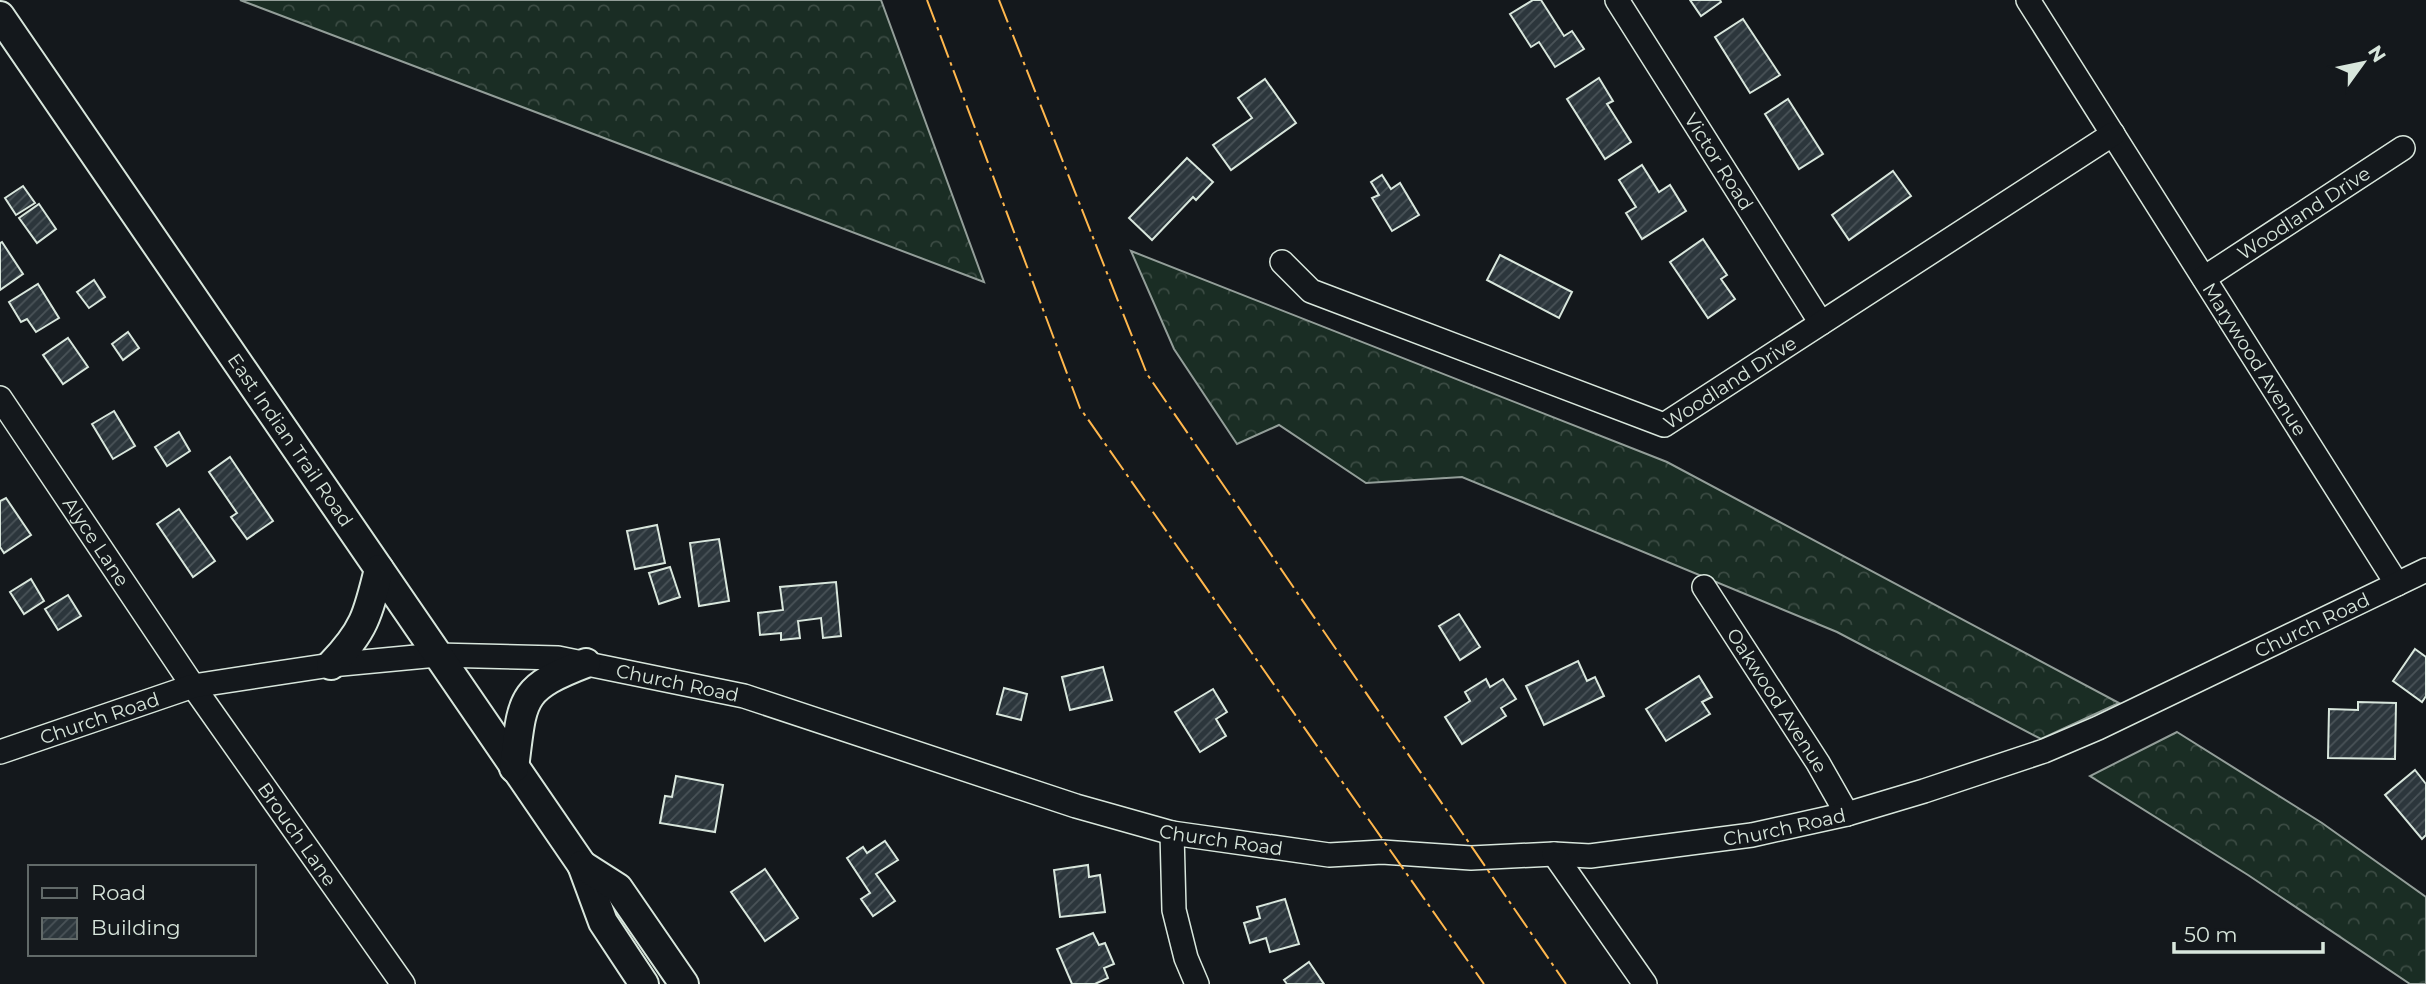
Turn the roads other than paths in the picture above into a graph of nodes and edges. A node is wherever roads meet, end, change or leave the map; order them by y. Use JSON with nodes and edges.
{"nodes":[{"id":1,"x":1617,"y":0,"type":"edge"},
{"id":2,"x":2028,"y":0,"type":"edge"},
{"id":3,"x":0,"y":16,"type":"edge"},
{"id":4,"x":2113,"y":134,"type":"junction"},
{"id":5,"x":2403,"y":148,"type":"dead end"},
{"id":6,"x":1282,"y":262,"type":"dead end"},
{"id":7,"x":2204,"y":278,"type":"junction"},
{"id":8,"x":1821,"y":323,"type":"junction"},
{"id":9,"x":0,"y":398,"type":"edge"},
{"id":10,"x":379,"y":569,"type":"junction"},
{"id":11,"x":2426,"y":570,"type":"edge"},
{"id":12,"x":2397,"y":584,"type":"junction"},
{"id":13,"x":1704,"y":587,"type":"dead end"},
{"id":14,"x":437,"y":655,"type":"junction"},
{"id":15,"x":586,"y":663,"type":"junction"},
{"id":16,"x":331,"y":665,"type":"junction"},
{"id":17,"x":193,"y":686,"type":"junction"},
{"id":18,"x":0,"y":752,"type":"edge"},
{"id":19,"x":514,"y":768,"type":"junction"},
{"id":20,"x":1847,"y":814,"type":"junction"},
{"id":21,"x":1172,"y":832,"type":"junction"},
{"id":22,"x":1554,"y":854,"type":"junction"},
{"id":23,"x":582,"y":865,"type":"junction"},
{"id":24,"x":403,"y":984,"type":"edge"},
{"id":25,"x":644,"y":984,"type":"edge"},
{"id":26,"x":684,"y":984,"type":"edge"},
{"id":27,"x":1197,"y":984,"type":"edge"},
{"id":28,"x":1645,"y":984,"type":"edge"}],
"edges":[{"from":1,"to":8,"type":"street","name":"Victor Road"},
{"from":2,"to":4,"type":"street","name":"Marywood Avenue"},
{"from":3,"to":10,"type":"main road","name":"East Indian Trail Road"},
{"from":4,"to":7,"type":"street","name":"Marywood Avenue"},
{"from":4,"to":8,"type":"street","name":"Woodland Drive"},
{"from":5,"to":7,"type":"street","name":"Woodland Drive"},
{"from":6,"to":8,"type":"street","name":"Woodland Drive"},
{"from":7,"to":12,"type":"street","name":"Marywood Avenue"},
{"from":9,"to":17,"type":"street","name":"Alyce Lane"},
{"from":10,"to":14,"type":"main road","name":"East Indian Trail Road"},
{"from":10,"to":16,"type":"main road"},
{"from":11,"to":12,"type":"street","name":"Church Road"},
{"from":12,"to":20,"type":"street","name":"Church Road"},
{"from":13,"to":20,"type":"street","name":"Oakwood Avenue"},
{"from":14,"to":15,"type":"street","name":"Church Road"},
{"from":14,"to":16,"type":"street","name":"Church Road"},
{"from":14,"to":19,"type":"main road","name":"East Indian Trail Road"},
{"from":15,"to":19,"type":"main road"},
{"from":15,"to":21,"type":"street","name":"Church Road"},
{"from":16,"to":17,"type":"street","name":"Church Road"},
{"from":17,"to":18,"type":"street","name":"Church Road"},
{"from":17,"to":24,"type":"street","name":"Brouch Lane"},
{"from":19,"to":23,"type":"main road","name":"East Indian Trail Road"},
{"from":20,"to":22,"type":"street","name":"Church Road"},
{"from":21,"to":22,"type":"street","name":"Church Road"},
{"from":21,"to":27,"type":"street"},
{"from":22,"to":28,"type":"street"},
{"from":23,"to":25,"type":"main road","name":"East Indian Trail Road"},
{"from":23,"to":26,"type":"main road","name":"East Indian Trail Road"}]}
